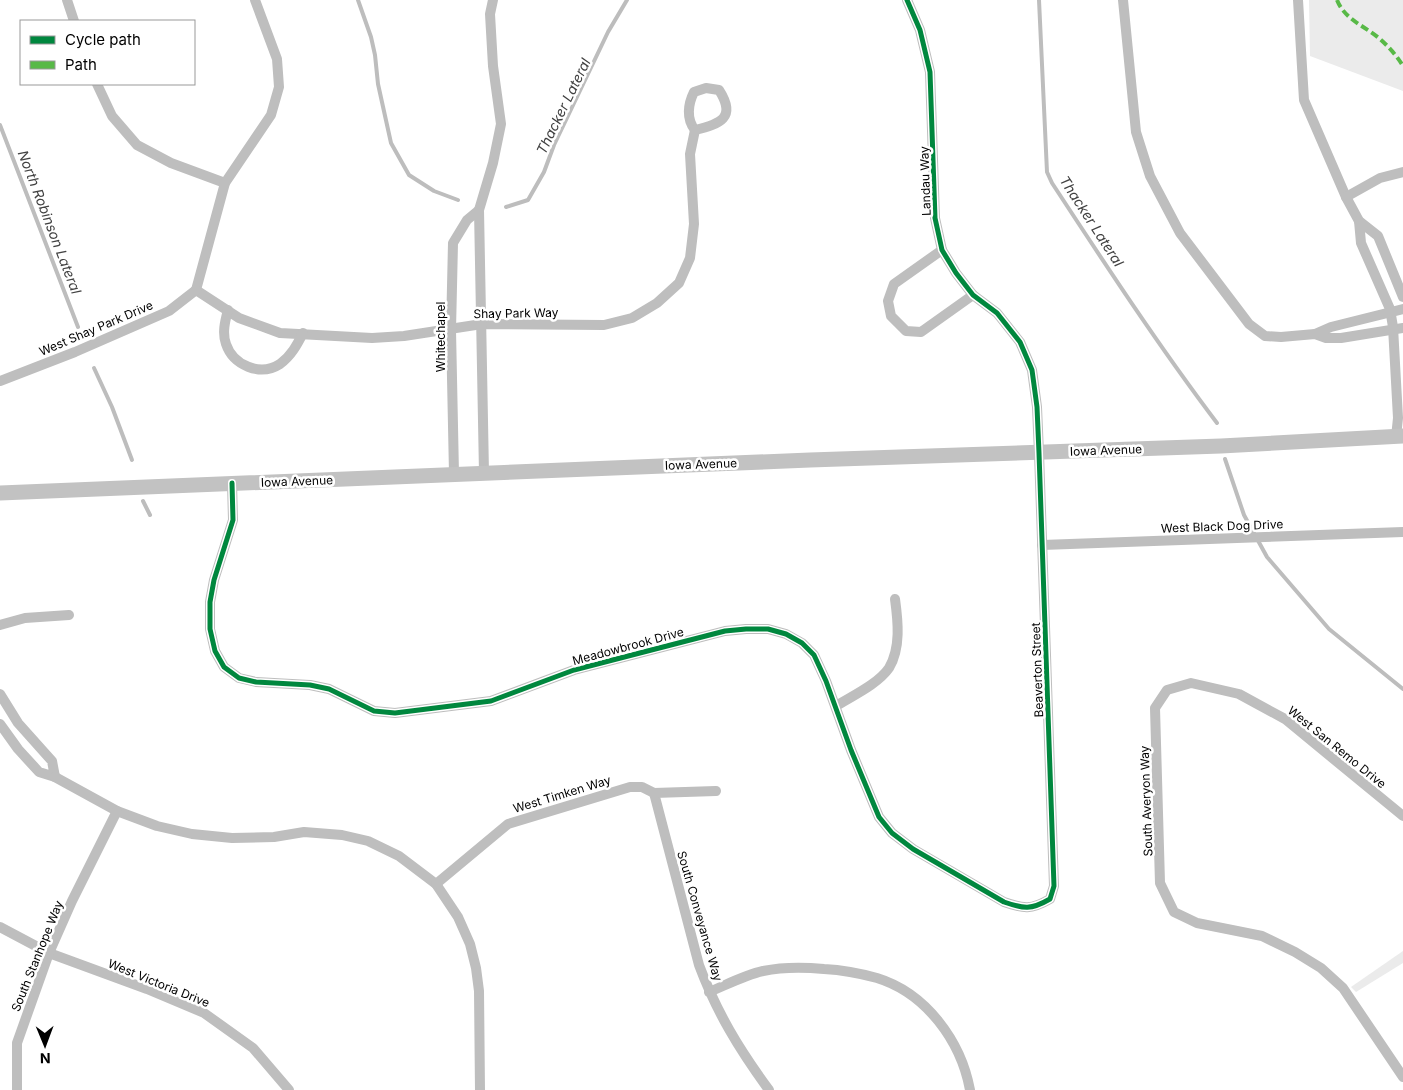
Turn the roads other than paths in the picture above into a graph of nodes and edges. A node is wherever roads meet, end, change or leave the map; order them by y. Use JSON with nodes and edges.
{"nodes":[{"id":1,"x":68,"y":0,"type":"edge"},
{"id":2,"x":255,"y":0,"type":"edge"},
{"id":3,"x":493,"y":0,"type":"edge"},
{"id":4,"x":907,"y":0,"type":"edge"},
{"id":5,"x":1123,"y":0,"type":"edge"},
{"id":6,"x":1298,"y":0,"type":"edge"},
{"id":7,"x":74,"y":20,"type":"edge"},
{"id":8,"x":98,"y":85,"type":"edge"},
{"id":9,"x":695,"y":130,"type":"junction"},
{"id":10,"x":1403,"y":172,"type":"edge"},
{"id":11,"x":225,"y":183,"type":"junction"},
{"id":12,"x":1346,"y":197,"type":"junction"},
{"id":13,"x":479,"y":210,"type":"junction"},
{"id":14,"x":1360,"y":221,"type":"junction"},
{"id":15,"x":942,"y":250,"type":"junction"},
{"id":16,"x":196,"y":290,"type":"junction"},
{"id":17,"x":972,"y":294,"type":"junction"},
{"id":18,"x":1403,"y":297,"type":"edge"},
{"id":19,"x":1403,"y":309,"type":"edge"},
{"id":20,"x":228,"y":310,"type":"junction"},
{"id":21,"x":1390,"y":312,"type":"junction"},
{"id":22,"x":482,"y":324,"type":"junction"},
{"id":23,"x":1398,"y":329,"type":"edge"},
{"id":24,"x":451,"y":330,"type":"junction"},
{"id":25,"x":303,"y":333,"type":"junction"},
{"id":26,"x":1315,"y":334,"type":"junction"},
{"id":27,"x":0,"y":381,"type":"edge"},
{"id":28,"x":1400,"y":437,"type":"edge"},
{"id":29,"x":1039,"y":452,"type":"junction"},
{"id":30,"x":484,"y":472,"type":"junction"},
{"id":31,"x":454,"y":474,"type":"junction"},
{"id":32,"x":232,"y":483,"type":"junction"},
{"id":33,"x":0,"y":493,"type":"edge"},
{"id":34,"x":1403,"y":532,"type":"edge"},
{"id":35,"x":1042,"y":545,"type":"junction"},
{"id":36,"x":895,"y":599,"type":"dead end"},
{"id":37,"x":69,"y":615,"type":"dead end"},
{"id":38,"x":0,"y":625,"type":"edge"},
{"id":39,"x":1167,"y":690,"type":"joint"},
{"id":40,"x":0,"y":694,"type":"edge"},
{"id":41,"x":836,"y":706,"type":"junction"},
{"id":42,"x":3,"y":708,"type":"edge"},
{"id":43,"x":0,"y":724,"type":"edge"},
{"id":44,"x":55,"y":777,"type":"junction"},
{"id":45,"x":716,"y":791,"type":"dead end"},
{"id":46,"x":654,"y":793,"type":"junction"},
{"id":47,"x":117,"y":811,"type":"junction"},
{"id":48,"x":1403,"y":816,"type":"edge"},
{"id":49,"x":436,"y":884,"type":"junction"},
{"id":50,"x":1054,"y":886,"type":"joint"},
{"id":51,"x":0,"y":927,"type":"edge"},
{"id":52,"x":49,"y":953,"type":"junction"},
{"id":53,"x":709,"y":992,"type":"junction"},
{"id":54,"x":1403,"y":1076,"type":"edge"},
{"id":55,"x":17,"y":1090,"type":"edge"},
{"id":56,"x":289,"y":1090,"type":"edge"},
{"id":57,"x":480,"y":1090,"type":"edge"},
{"id":58,"x":769,"y":1090,"type":"edge"},
{"id":59,"x":970,"y":1090,"type":"edge"}],
"edges":[{"from":1,"to":7,"type":"street"},
{"from":2,"to":11,"type":"street"},
{"from":3,"to":13,"type":"street","name":"Whitechapel"},
{"from":4,"to":15,"type":"street","name":"Landau Way"},
{"from":5,"to":26,"type":"street"},
{"from":6,"to":12,"type":"street"},
{"from":8,"to":11,"type":"street"},
{"from":9,"to":9,"type":"street"},
{"from":9,"to":22,"type":"street","name":"Shay Park Way"},
{"from":10,"to":12,"type":"street"},
{"from":11,"to":16,"type":"street"},
{"from":12,"to":14,"type":"street"},
{"from":13,"to":22,"type":"street","name":"Whitechapel"},
{"from":13,"to":24,"type":"street","name":"Whitechapel"},
{"from":14,"to":18,"type":"street"},
{"from":14,"to":21,"type":"street"},
{"from":15,"to":17,"type":"street","name":"Landau Way"},
{"from":15,"to":17,"type":"street"},
{"from":16,"to":20,"type":"street","name":"Shay Park Way"},
{"from":16,"to":27,"type":"street","name":"West Shay Park Drive"},
{"from":17,"to":29,"type":"street","name":"Landau Way"},
{"from":19,"to":21,"type":"street"},
{"from":20,"to":25,"type":"street","name":"Shay Park Way"},
{"from":20,"to":25,"type":"street"},
{"from":21,"to":23,"type":"street"},
{"from":21,"to":26,"type":"street"},
{"from":22,"to":24,"type":"street","name":"Shay Park Way"},
{"from":22,"to":30,"type":"street","name":"Whitechapel"},
{"from":23,"to":26,"type":"street"},
{"from":23,"to":28,"type":"street"},
{"from":24,"to":25,"type":"street","name":"Shay Park Way"},
{"from":24,"to":31,"type":"street","name":"Whitechapel"},
{"from":28,"to":29,"type":"street","name":"Iowa Avenue"},
{"from":29,"to":30,"type":"street","name":"Iowa Avenue"},
{"from":29,"to":35,"type":"street","name":"Beaverton Street"},
{"from":30,"to":31,"type":"street","name":"Iowa Avenue"},
{"from":31,"to":32,"type":"street","name":"Iowa Avenue"},
{"from":32,"to":33,"type":"street","name":"Iowa Avenue"},
{"from":32,"to":41,"type":"street","name":"Meadowbrook Drive"},
{"from":34,"to":35,"type":"street","name":"West Black Dog Drive"},
{"from":35,"to":50,"type":"street","name":"Beaverton Street"},
{"from":36,"to":41,"type":"street"},
{"from":37,"to":38,"type":"street"},
{"from":39,"to":48,"type":"street","name":"West San Remo Drive"},
{"from":39,"to":54,"type":"street","name":"South Averyon Way"},
{"from":40,"to":42,"type":"street"},
{"from":41,"to":50,"type":"street","name":"Meadowbrook Drive"},
{"from":42,"to":44,"type":"street"},
{"from":43,"to":44,"type":"street"},
{"from":44,"to":47,"type":"street"},
{"from":45,"to":46,"type":"street","name":"West Timken Way"},
{"from":46,"to":49,"type":"street","name":"West Timken Way"},
{"from":46,"to":53,"type":"street","name":"South Conveyance Way"},
{"from":47,"to":49,"type":"street"},
{"from":47,"to":52,"type":"street","name":"South Stanhope Way"},
{"from":49,"to":57,"type":"street"},
{"from":51,"to":52,"type":"street","name":"West Victoria Drive"},
{"from":52,"to":55,"type":"street","name":"South Stanhope Way"},
{"from":52,"to":56,"type":"street","name":"West Victoria Drive"},
{"from":53,"to":58,"type":"street","name":"South Conveyance Way"},
{"from":53,"to":59,"type":"street"}]}
